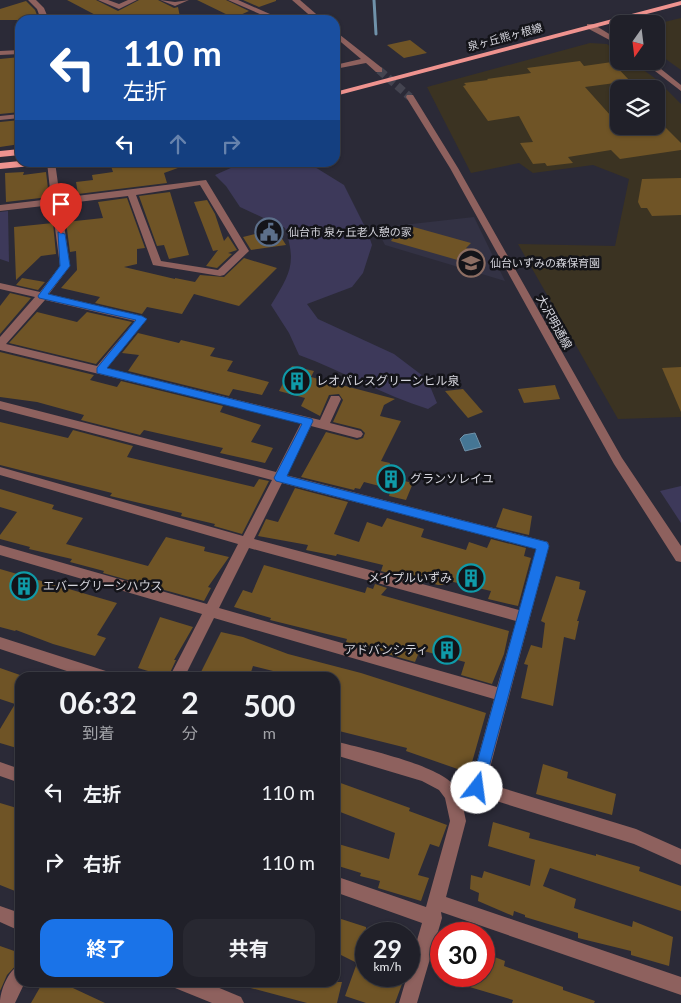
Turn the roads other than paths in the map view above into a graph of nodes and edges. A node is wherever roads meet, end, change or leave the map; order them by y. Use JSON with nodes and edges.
{"nodes":[{"id":1,"x":32,"y":0,"type":"edge"},
{"id":2,"x":102,"y":0,"type":"edge"},
{"id":3,"x":133,"y":0,"type":"edge"},
{"id":4,"x":164,"y":0,"type":"edge"},
{"id":5,"x":185,"y":0,"type":"edge"},
{"id":6,"x":232,"y":0,"type":"edge"},
{"id":7,"x":296,"y":0,"type":"edge"},
{"id":8,"x":681,"y":3,"type":"edge"},
{"id":9,"x":681,"y":10,"type":"edge"},
{"id":10,"x":43,"y":15,"type":"edge"},
{"id":11,"x":268,"y":15,"type":"edge"},
{"id":12,"x":314,"y":15,"type":"edge"},
{"id":13,"x":662,"y":15,"type":"edge"},
{"id":14,"x":600,"y":28,"type":"junction"},
{"id":15,"x":609,"y":29,"type":"edge"},
{"id":16,"x":610,"y":36,"type":"edge"},
{"id":17,"x":340,"y":37,"type":"edge"},
{"id":18,"x":15,"y":52,"type":"edge"},
{"id":19,"x":0,"y":53,"type":"edge"},
{"id":20,"x":367,"y":60,"type":"junction"},
{"id":21,"x":340,"y":66,"type":"edge"},
{"id":22,"x":665,"y":67,"type":"edge"},
{"id":23,"x":379,"y":70,"type":"tunnel mouth"},
{"id":24,"x":657,"y":70,"type":"edge"},
{"id":25,"x":681,"y":80,"type":"edge"},
{"id":26,"x":681,"y":89,"type":"edge"},
{"id":27,"x":340,"y":93,"type":"edge"},
{"id":28,"x":410,"y":97,"type":"tunnel mouth"},
{"id":29,"x":340,"y":101,"type":"edge"},
{"id":30,"x":15,"y":116,"type":"edge"},
{"id":31,"x":0,"y":118,"type":"edge"},
{"id":32,"x":15,"y":152,"type":"edge"},
{"id":33,"x":0,"y":154,"type":"edge"},
{"id":34,"x":15,"y":165,"type":"edge"},
{"id":35,"x":0,"y":166,"type":"edge"},
{"id":36,"x":52,"y":167,"type":"edge"},
{"id":37,"x":131,"y":193,"type":"junction"},
{"id":38,"x":56,"y":202,"type":"junction"},
{"id":39,"x":0,"y":208,"type":"edge"},
{"id":40,"x":0,"y":286,"type":"edge"},
{"id":41,"x":42,"y":296,"type":"junction"},
{"id":42,"x":0,"y":345,"type":"edge"},
{"id":43,"x":100,"y":370,"type":"junction"},
{"id":44,"x":335,"y":399,"type":"dead end"},
{"id":45,"x":0,"y":405,"type":"edge"},
{"id":46,"x":308,"y":421,"type":"junction"},
{"id":47,"x":323,"y":425,"type":"junction"},
{"id":48,"x":358,"y":434,"type":"dead end"},
{"id":49,"x":0,"y":471,"type":"edge"},
{"id":50,"x":280,"y":478,"type":"junction"},
{"id":51,"x":247,"y":542,"type":"junction"},
{"id":52,"x":0,"y":550,"type":"edge"},
{"id":53,"x":681,"y":557,"type":"edge"},
{"id":54,"x":210,"y":612,"type":"junction"},
{"id":55,"x":523,"y":617,"type":"junction"},
{"id":56,"x":0,"y":643,"type":"edge"},
{"id":57,"x":90,"y":672,"type":"edge"},
{"id":58,"x":179,"y":672,"type":"edge"},
{"id":59,"x":501,"y":695,"type":"junction"},
{"id":60,"x":340,"y":750,"type":"edge"},
{"id":61,"x":0,"y":769,"type":"edge"},
{"id":62,"x":15,"y":774,"type":"edge"},
{"id":63,"x":477,"y":788,"type":"junction"},
{"id":64,"x":453,"y":798,"type":"junction"},
{"id":65,"x":681,"y":856,"type":"edge"},
{"id":66,"x":340,"y":885,"type":"edge"},
{"id":67,"x":435,"y":910,"type":"junction"},
{"id":68,"x":0,"y":914,"type":"edge"},
{"id":69,"x":15,"y":920,"type":"edge"},
{"id":70,"x":15,"y":984,"type":"edge"},
{"id":71,"x":681,"y":986,"type":"edge"},
{"id":72,"x":194,"y":987,"type":"edge"},
{"id":73,"x":5,"y":1003,"type":"edge"},
{"id":74,"x":236,"y":1003,"type":"edge"},
{"id":75,"x":408,"y":1003,"type":"edge"}],
"edges":[{"from":1,"to":10,"type":"street"},
{"from":2,"to":3,"type":"street"},
{"from":4,"to":5,"type":"street"},
{"from":6,"to":11,"type":"street"},
{"from":7,"to":12,"type":"street"},
{"from":8,"to":14,"type":"main road","name":"泉ヶ丘熊ヶ根線"},
{"from":9,"to":13,"type":"main road"},
{"from":14,"to":15,"type":"main road","name":"泉ヶ丘熊ヶ根線"},
{"from":14,"to":16,"type":"street"},
{"from":14,"to":27,"type":"main road","name":"泉ヶ丘熊ヶ根線"},
{"from":14,"to":29,"type":"main road","name":"泉ヶ丘熊ヶ根線"},
{"from":17,"to":20,"type":"street"},
{"from":18,"to":19,"type":"street"},
{"from":20,"to":21,"type":"street"},
{"from":20,"to":23,"type":"street"},
{"from":22,"to":25,"type":"street"},
{"from":24,"to":26,"type":"street"},
{"from":28,"to":53,"type":"street","name":"大沢明通線"},
{"from":30,"to":31,"type":"street"},
{"from":32,"to":33,"type":"main road"},
{"from":34,"to":35,"type":"main road"},
{"from":36,"to":38,"type":"street"},
{"from":37,"to":37,"type":"street"},
{"from":37,"to":38,"type":"street"},
{"from":38,"to":39,"type":"street"},
{"from":38,"to":41,"type":"street"},
{"from":40,"to":41,"type":"street"},
{"from":41,"to":42,"type":"street"},
{"from":41,"to":43,"type":"street"},
{"from":42,"to":43,"type":"street"},
{"from":43,"to":46,"type":"street"},
{"from":44,"to":47,"type":"street"},
{"from":45,"to":50,"type":"street"},
{"from":46,"to":47,"type":"street"},
{"from":46,"to":50,"type":"street"},
{"from":47,"to":48,"type":"street"},
{"from":49,"to":51,"type":"street"},
{"from":50,"to":51,"type":"street"},
{"from":50,"to":55,"type":"street"},
{"from":51,"to":54,"type":"street"},
{"from":51,"to":55,"type":"street"},
{"from":52,"to":54,"type":"street"},
{"from":54,"to":58,"type":"street"},
{"from":54,"to":59,"type":"street"},
{"from":55,"to":59,"type":"street"},
{"from":56,"to":57,"type":"street"},
{"from":59,"to":63,"type":"street"},
{"from":60,"to":64,"type":"street"},
{"from":61,"to":62,"type":"street"},
{"from":63,"to":64,"type":"street"},
{"from":63,"to":65,"type":"street"},
{"from":64,"to":67,"type":"street"},
{"from":66,"to":67,"type":"street"},
{"from":67,"to":71,"type":"street"},
{"from":67,"to":75,"type":"street"},
{"from":68,"to":69,"type":"street"},
{"from":70,"to":73,"type":"street"},
{"from":72,"to":74,"type":"street"}]}
